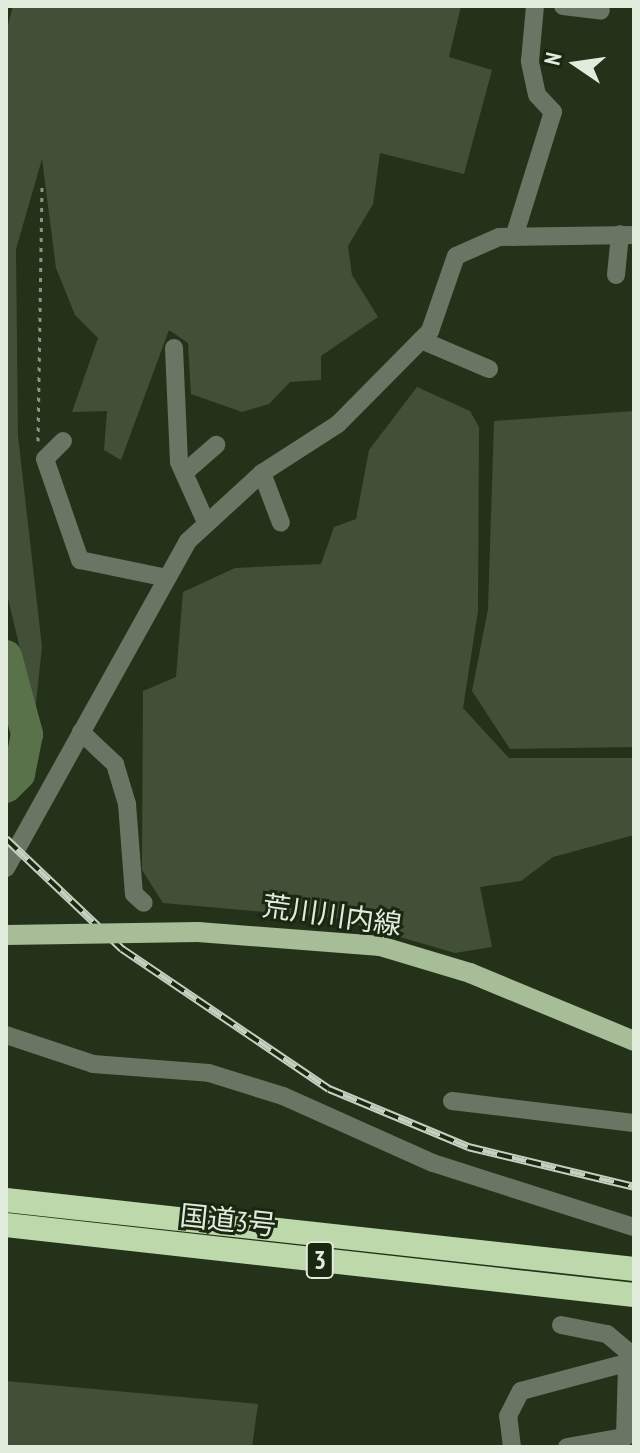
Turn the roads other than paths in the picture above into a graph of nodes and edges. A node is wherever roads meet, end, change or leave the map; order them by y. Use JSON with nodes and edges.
{"nodes":[{"id":1,"x":535,"y":6,"type":"edge"},
{"id":2,"x":563,"y":6,"type":"edge"},
{"id":3,"x":601,"y":11,"type":"dead end"},
{"id":4,"x":627,"y":235,"type":"edge"},
{"id":5,"x":514,"y":237,"type":"junction"},
{"id":6,"x":616,"y":275,"type":"dead end"},
{"id":7,"x":421,"y":340,"type":"junction"},
{"id":8,"x":174,"y":348,"type":"dead end"},
{"id":9,"x":489,"y":369,"type":"dead end"},
{"id":10,"x":63,"y":441,"type":"dead end"},
{"id":11,"x":216,"y":445,"type":"dead end"},
{"id":12,"x":184,"y":473,"type":"junction"},
{"id":13,"x":262,"y":473,"type":"junction"},
{"id":14,"x":205,"y":520,"type":"junction"},
{"id":15,"x":281,"y":523,"type":"dead end"},
{"id":16,"x":167,"y":578,"type":"junction"},
{"id":17,"x":81,"y":732,"type":"junction"},
{"id":18,"x":6,"y":868,"type":"edge"},
{"id":19,"x":144,"y":903,"type":"dead end"},
{"id":20,"x":6,"y":935,"type":"edge"},
{"id":21,"x":6,"y":1035,"type":"edge"},
{"id":22,"x":634,"y":1041,"type":"edge"},
{"id":23,"x":452,"y":1101,"type":"dead end"},
{"id":24,"x":634,"y":1123,"type":"edge"},
{"id":25,"x":6,"y":1200,"type":"edge"},
{"id":26,"x":6,"y":1225,"type":"edge"},
{"id":27,"x":634,"y":1227,"type":"edge"},
{"id":28,"x":634,"y":1269,"type":"edge"},
{"id":29,"x":634,"y":1295,"type":"edge"},
{"id":30,"x":561,"y":1325,"type":"dead end"},
{"id":31,"x":632,"y":1360,"type":"edge"},
{"id":32,"x":512,"y":1447,"type":"edge"},
{"id":33,"x":567,"y":1447,"type":"edge"}],
"edges":[{"from":1,"to":5,"type":"street"},
{"from":2,"to":3,"type":"street"},
{"from":4,"to":5,"type":"street"},
{"from":4,"to":6,"type":"street"},
{"from":5,"to":7,"type":"street"},
{"from":7,"to":9,"type":"street"},
{"from":7,"to":13,"type":"street"},
{"from":8,"to":12,"type":"street"},
{"from":10,"to":16,"type":"street"},
{"from":11,"to":12,"type":"street"},
{"from":12,"to":14,"type":"street"},
{"from":13,"to":14,"type":"street"},
{"from":13,"to":15,"type":"street"},
{"from":14,"to":16,"type":"street"},
{"from":16,"to":17,"type":"street"},
{"from":17,"to":18,"type":"street"},
{"from":17,"to":19,"type":"street"},
{"from":20,"to":22,"type":"main road","name":"荒川川内線","bridge":true},
{"from":21,"to":27,"type":"street"},
{"from":23,"to":24,"type":"street"},
{"from":25,"to":28,"type":"highway","name":"国道3号","number":"3"},
{"from":26,"to":29,"type":"highway","name":"国道3号","number":"3"},
{"from":30,"to":31,"type":"street"},
{"from":31,"to":32,"type":"street"},
{"from":31,"to":33,"type":"street"}]}
